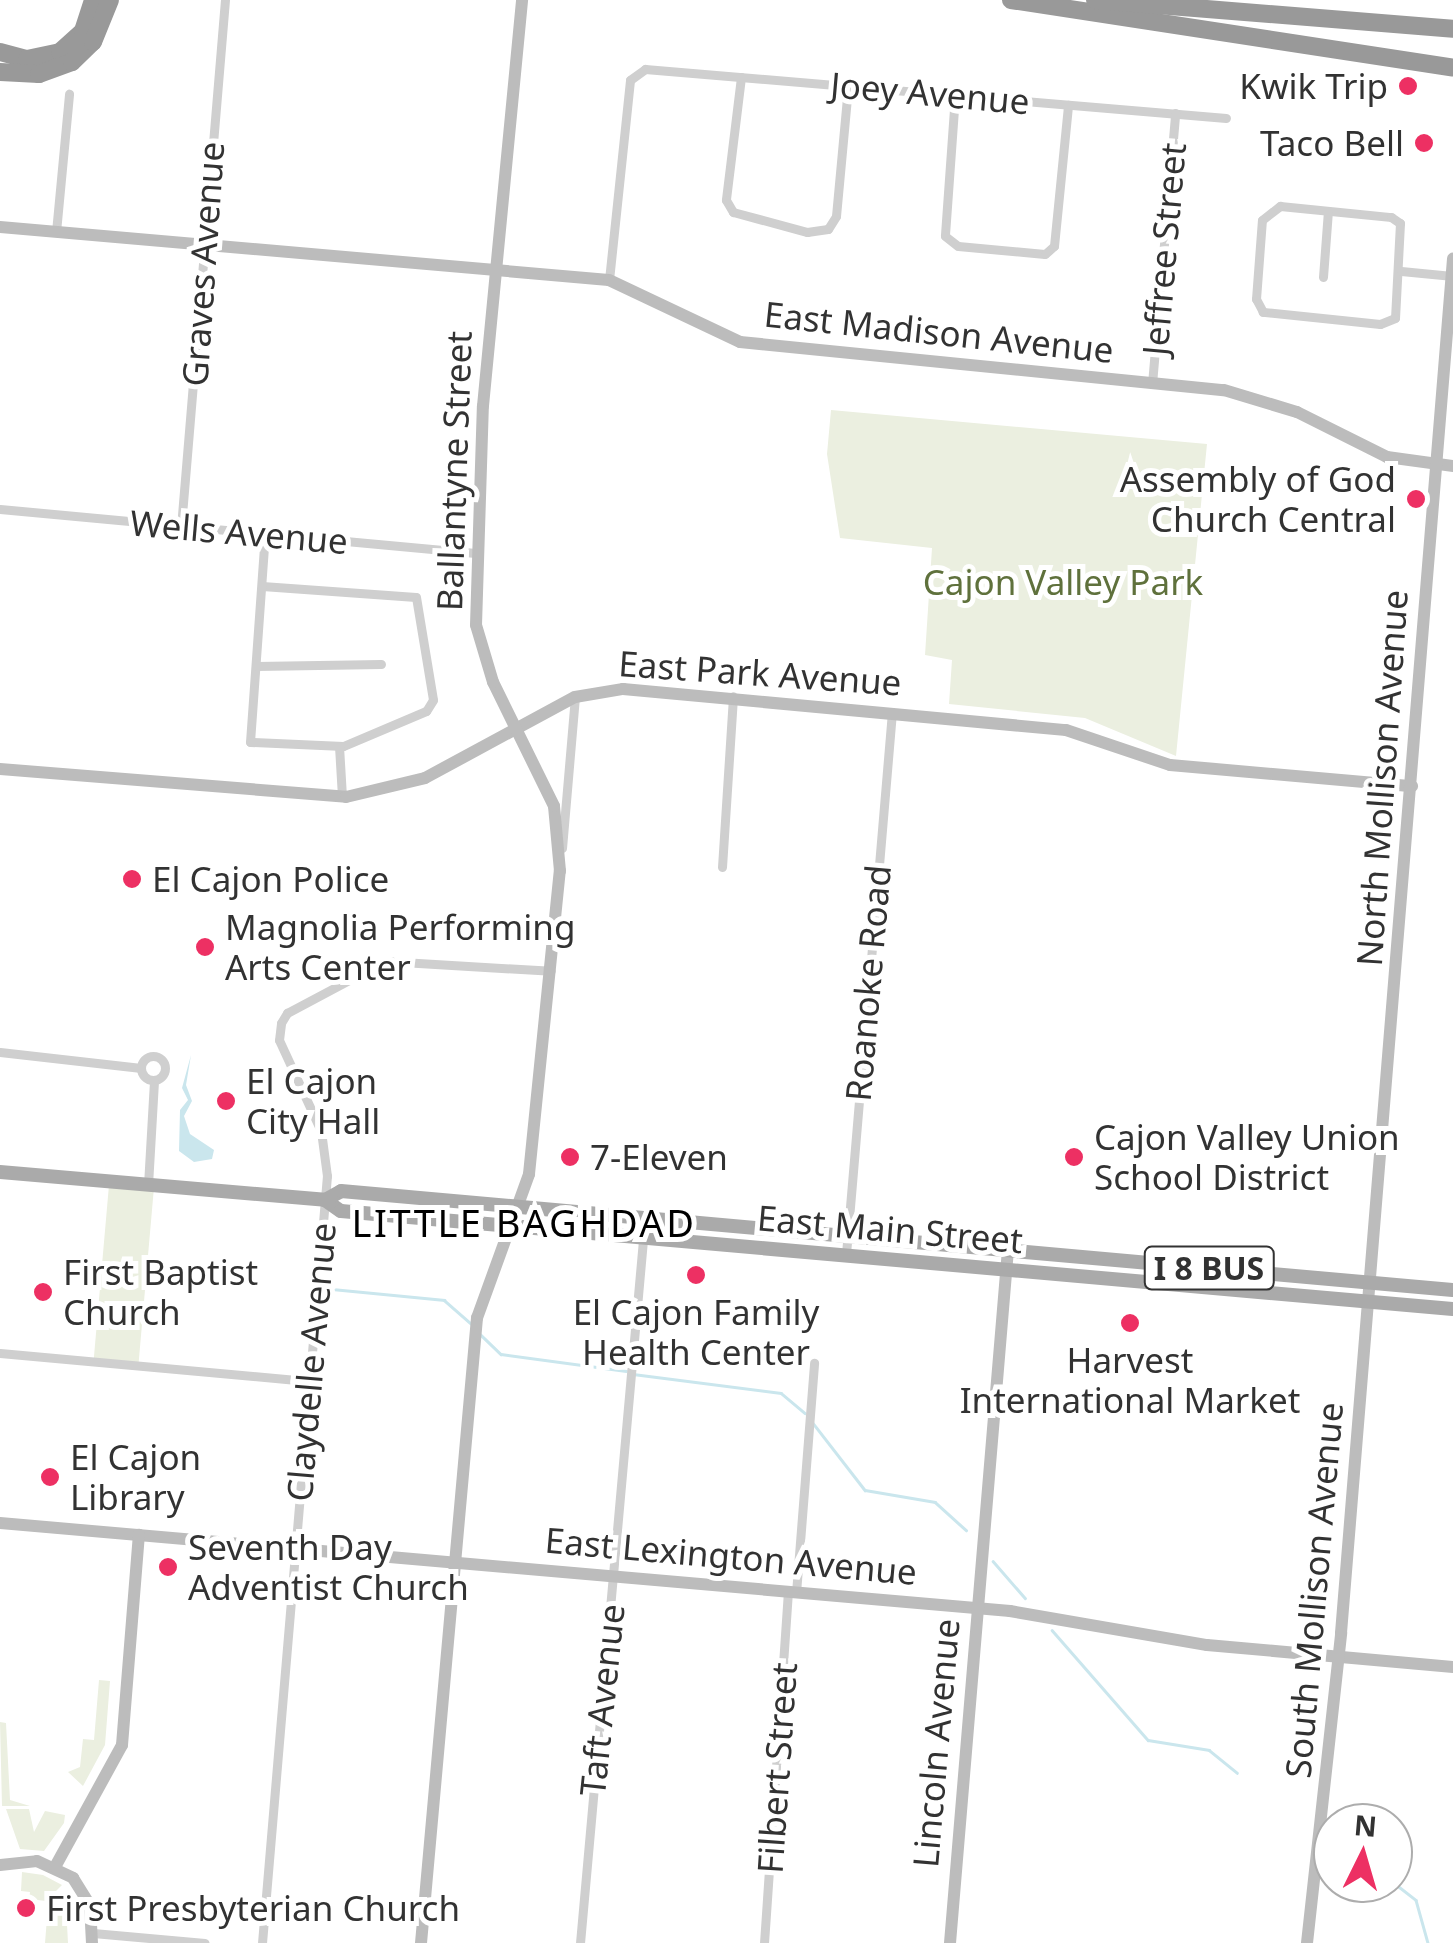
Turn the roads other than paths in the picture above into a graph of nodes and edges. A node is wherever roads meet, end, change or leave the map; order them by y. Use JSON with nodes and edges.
{"nodes":[{"id":1,"x":93,"y":0,"type":"edge"},
{"id":2,"x":110,"y":0,"type":"edge"},
{"id":3,"x":225,"y":0,"type":"edge"},
{"id":4,"x":522,"y":0,"type":"edge"},
{"id":5,"x":1011,"y":0,"type":"edge"},
{"id":6,"x":1095,"y":0,"type":"edge"},
{"id":7,"x":1453,"y":29,"type":"edge"},
{"id":8,"x":0,"y":52,"type":"edge"},
{"id":9,"x":1453,"y":68,"type":"edge"},
{"id":10,"x":0,"y":72,"type":"edge"},
{"id":11,"x":741,"y":77,"type":"junction"},
{"id":12,"x":848,"y":87,"type":"junction"},
{"id":13,"x":69,"y":94,"type":"dead end"},
{"id":14,"x":956,"y":95,"type":"junction"},
{"id":15,"x":1068,"y":105,"type":"junction"},
{"id":16,"x":1175,"y":113,"type":"junction"},
{"id":17,"x":1226,"y":118,"type":"dead end"},
{"id":18,"x":1328,"y":211,"type":"junction"},
{"id":19,"x":0,"y":227,"type":"edge"},
{"id":20,"x":56,"y":232,"type":"junction"},
{"id":21,"x":202,"y":246,"type":"junction"},
{"id":22,"x":1453,"y":259,"type":"edge"},
{"id":23,"x":495,"y":270,"type":"junction"},
{"id":24,"x":1401,"y":271,"type":"junction"},
{"id":25,"x":1452,"y":276,"type":"edge"},
{"id":26,"x":1323,"y":277,"type":"dead end"},
{"id":27,"x":610,"y":280,"type":"junction"},
{"id":28,"x":1450,"y":333,"type":"edge"},
{"id":29,"x":1152,"y":384,"type":"junction"},
{"id":30,"x":1434,"y":464,"type":"junction"},
{"id":31,"x":1453,"y":466,"type":"edge"},
{"id":32,"x":0,"y":508,"type":"edge"},
{"id":33,"x":181,"y":528,"type":"junction"},
{"id":34,"x":264,"y":534,"type":"junction"},
{"id":35,"x":478,"y":553,"type":"junction"},
{"id":36,"x":262,"y":586,"type":"junction"},
{"id":37,"x":381,"y":664,"type":"dead end"},
{"id":38,"x":256,"y":666,"type":"junction"},
{"id":39,"x":733,"y":696,"type":"junction"},
{"id":40,"x":574,"y":697,"type":"junction"},
{"id":41,"x":892,"y":712,"type":"junction"},
{"id":42,"x":515,"y":730,"type":"junction"},
{"id":43,"x":338,"y":746,"type":"junction"},
{"id":44,"x":0,"y":769,"type":"edge"},
{"id":45,"x":1412,"y":786,"type":"junction"},
{"id":46,"x":342,"y":796,"type":"junction"},
{"id":47,"x":722,"y":867,"type":"dead end"},
{"id":48,"x":560,"y":871,"type":"junction"},
{"id":49,"x":551,"y":971,"type":"junction"},
{"id":50,"x":0,"y":1052,"type":"edge"},
{"id":51,"x":141,"y":1068,"type":"junction"},
{"id":52,"x":154,"y":1080,"type":"junction"},
{"id":53,"x":0,"y":1172,"type":"edge"},
{"id":54,"x":148,"y":1184,"type":"junction"},
{"id":55,"x":325,"y":1200,"type":"junction"},
{"id":56,"x":519,"y":1206,"type":"junction"},
{"id":57,"x":645,"y":1218,"type":"junction"},
{"id":58,"x":513,"y":1225,"type":"junction"},
{"id":59,"x":847,"y":1236,"type":"junction"},
{"id":60,"x":643,"y":1238,"type":"junction"},
{"id":61,"x":1008,"y":1250,"type":"junction"},
{"id":62,"x":846,"y":1254,"type":"junction"},
{"id":63,"x":1125,"y":1260,"type":"junction"},
{"id":64,"x":1006,"y":1270,"type":"junction"},
{"id":65,"x":1123,"y":1280,"type":"junction"},
{"id":66,"x":1369,"y":1282,"type":"junction"},
{"id":67,"x":1453,"y":1290,"type":"edge"},
{"id":68,"x":1367,"y":1301,"type":"junction"},
{"id":69,"x":1453,"y":1309,"type":"edge"},
{"id":70,"x":0,"y":1353,"type":"edge"},
{"id":71,"x":814,"y":1362,"type":"dead end"},
{"id":72,"x":310,"y":1380,"type":"junction"},
{"id":73,"x":0,"y":1523,"type":"edge"},
{"id":74,"x":139,"y":1535,"type":"junction"},
{"id":75,"x":294,"y":1549,"type":"junction"},
{"id":76,"x":456,"y":1561,"type":"junction"},
{"id":77,"x":614,"y":1576,"type":"junction"},
{"id":78,"x":792,"y":1593,"type":"junction"},
{"id":79,"x":977,"y":1608,"type":"junction"},
{"id":80,"x":1339,"y":1656,"type":"junction"},
{"id":81,"x":1453,"y":1667,"type":"edge"},
{"id":82,"x":1,"y":1861,"type":"edge"},
{"id":83,"x":56,"y":1867,"type":"junction"},
{"id":84,"x":92,"y":1938,"type":"edge"},
{"id":85,"x":205,"y":1943,"type":"edge"},
{"id":86,"x":262,"y":1943,"type":"edge"},
{"id":87,"x":422,"y":1943,"type":"edge"},
{"id":88,"x":580,"y":1943,"type":"edge"},
{"id":89,"x":764,"y":1943,"type":"edge"},
{"id":90,"x":950,"y":1943,"type":"edge"},
{"id":91,"x":1307,"y":1943,"type":"edge"}],
"edges":[{"from":1,"to":8,"type":"highway"},
{"from":2,"to":10,"type":"highway"},
{"from":3,"to":21,"type":"street","name":"Graves Avenue"},
{"from":4,"to":23,"type":"street","name":"Ballantyne Street"},
{"from":5,"to":9,"type":"highway"},
{"from":6,"to":7,"type":"highway"},
{"from":11,"to":12,"type":"street","name":"Joey Avenue"},
{"from":11,"to":12,"type":"street"},
{"from":11,"to":27,"type":"street","name":"Joey Avenue"},
{"from":12,"to":14,"type":"street","name":"Joey Avenue"},
{"from":13,"to":20,"type":"street"},
{"from":14,"to":15,"type":"street","name":"Joey Avenue"},
{"from":14,"to":15,"type":"street"},
{"from":15,"to":16,"type":"street","name":"Joey Avenue"},
{"from":16,"to":17,"type":"street","name":"Joey Avenue"},
{"from":16,"to":29,"type":"street","name":"Jeffree Street"},
{"from":18,"to":24,"type":"street"},
{"from":18,"to":24,"type":"street"},
{"from":18,"to":26,"type":"street"},
{"from":19,"to":20,"type":"street","name":"East Madison Avenue"},
{"from":20,"to":21,"type":"street","name":"East Madison Avenue"},
{"from":21,"to":23,"type":"street","name":"East Madison Avenue"},
{"from":21,"to":33,"type":"street","name":"Graves Avenue"},
{"from":22,"to":25,"type":"street","name":"North Mollison Avenue"},
{"from":23,"to":27,"type":"street","name":"East Madison Avenue"},
{"from":23,"to":35,"type":"street","name":"Ballantyne Street"},
{"from":24,"to":25,"type":"street"},
{"from":25,"to":28,"type":"street","name":"North Mollison Avenue"},
{"from":27,"to":29,"type":"street","name":"East Madison Avenue"},
{"from":28,"to":30,"type":"street","name":"North Mollison Avenue"},
{"from":29,"to":30,"type":"street","name":"East Madison Avenue"},
{"from":30,"to":31,"type":"street","name":"East Madison Avenue"},
{"from":30,"to":45,"type":"street","name":"North Mollison Avenue"},
{"from":32,"to":33,"type":"street","name":"Wells Avenue"},
{"from":33,"to":34,"type":"street","name":"Wells Avenue"},
{"from":34,"to":35,"type":"street","name":"Wells Avenue"},
{"from":34,"to":36,"type":"street"},
{"from":35,"to":42,"type":"street","name":"Ballantyne Street"},
{"from":36,"to":38,"type":"street"},
{"from":36,"to":43,"type":"street"},
{"from":37,"to":38,"type":"street"},
{"from":38,"to":43,"type":"street"},
{"from":39,"to":40,"type":"street","name":"East Park Avenue"},
{"from":39,"to":41,"type":"street","name":"East Park Avenue"},
{"from":39,"to":47,"type":"street"},
{"from":40,"to":42,"type":"street","name":"East Park Avenue"},
{"from":40,"to":48,"type":"street"},
{"from":41,"to":45,"type":"street","name":"East Park Avenue"},
{"from":41,"to":59,"type":"street","name":"Roanoke Road"},
{"from":42,"to":46,"type":"street","name":"East Park Avenue"},
{"from":42,"to":48,"type":"street","name":"Ballantyne Street"},
{"from":43,"to":46,"type":"street"},
{"from":44,"to":46,"type":"street","name":"East Park Avenue"},
{"from":45,"to":66,"type":"street","name":"North Mollison Avenue"},
{"from":48,"to":49,"type":"street","name":"Ballantyne Street"},
{"from":49,"to":55,"type":"street","name":"Claydelle Avenue"},
{"from":49,"to":56,"type":"street","name":"Ballantyne Street"},
{"from":50,"to":51,"type":"street"},
{"from":51,"to":52,"type":"street"},
{"from":51,"to":52,"type":"street"},
{"from":52,"to":54,"type":"street"},
{"from":53,"to":54,"type":"main road","name":"East Main Street","number":"I 8 BUS"},
{"from":54,"to":55,"type":"main road","name":"East Main Street","number":"I 8 BUS"},
{"from":55,"to":56,"type":"main road","name":"East Main Street","number":"I 8 BUS"},
{"from":55,"to":58,"type":"main road","name":"East Main Street","number":"I 8 BUS"},
{"from":55,"to":72,"type":"street","name":"Claydelle Avenue"},
{"from":56,"to":57,"type":"main road","name":"East Main Street","number":"I 8 BUS"},
{"from":56,"to":58,"type":"street","name":"Ballantyne Street"},
{"from":57,"to":59,"type":"main road","name":"East Main Street","number":"I 8 BUS"},
{"from":57,"to":60,"type":"street","name":"Taft Avenue"},
{"from":58,"to":60,"type":"main road","name":"East Main Street","number":"I 8 BUS"},
{"from":58,"to":76,"type":"street","name":"Ballantyne Street"},
{"from":59,"to":61,"type":"main road","name":"East Main Street","number":"I 8 BUS"},
{"from":59,"to":62,"type":"street","name":"Roanoke Road"},
{"from":60,"to":62,"type":"main road","name":"East Main Street","number":"I 8 BUS"},
{"from":60,"to":77,"type":"street","name":"Taft Avenue"},
{"from":61,"to":63,"type":"main road","name":"East Main Street","number":"I 8 BUS"},
{"from":61,"to":64,"type":"street","name":"Lincoln Avenue"},
{"from":62,"to":64,"type":"main road","name":"East Main Street","number":"I 8 BUS"},
{"from":63,"to":65,"type":"main road"},
{"from":63,"to":66,"type":"main road","name":"East Main Street","number":"I 8 BUS"},
{"from":64,"to":65,"type":"main road","name":"East Main Street","number":"I 8 BUS"},
{"from":64,"to":79,"type":"street","name":"Lincoln Avenue"},
{"from":65,"to":68,"type":"main road","name":"East Main Street","number":"I 8 BUS"},
{"from":66,"to":67,"type":"main road","name":"East Main Street","number":"I 8 BUS"},
{"from":66,"to":68,"type":"street","name":"North Mollison Avenue"},
{"from":68,"to":69,"type":"main road","name":"East Main Street","number":"I 8 BUS"},
{"from":68,"to":80,"type":"street","name":"South Mollison Avenue"},
{"from":70,"to":72,"type":"street"},
{"from":71,"to":78,"type":"street","name":"Filbert Street"},
{"from":72,"to":75,"type":"street","name":"Claydelle Avenue"},
{"from":73,"to":74,"type":"street","name":"East Lexington Avenue"},
{"from":74,"to":75,"type":"street","name":"East Lexington Avenue"},
{"from":74,"to":83,"type":"street"},
{"from":75,"to":76,"type":"street","name":"East Lexington Avenue"},
{"from":75,"to":86,"type":"street","name":"Claydelle Avenue"},
{"from":76,"to":77,"type":"street","name":"East Lexington Avenue"},
{"from":76,"to":87,"type":"street","name":"Ballantyne Street"},
{"from":77,"to":78,"type":"street","name":"East Lexington Avenue"},
{"from":77,"to":88,"type":"street","name":"Taft Avenue"},
{"from":78,"to":79,"type":"street","name":"East Lexington Avenue"},
{"from":78,"to":89,"type":"street","name":"Filbert Street"},
{"from":79,"to":80,"type":"street","name":"East Lexington Avenue"},
{"from":79,"to":90,"type":"street","name":"Lincoln Avenue"},
{"from":80,"to":81,"type":"street","name":"East Lexington Avenue"},
{"from":80,"to":91,"type":"street","name":"South Mollison Avenue"},
{"from":82,"to":83,"type":"street"},
{"from":83,"to":84,"type":"street"},
{"from":84,"to":85,"type":"street"}]}
